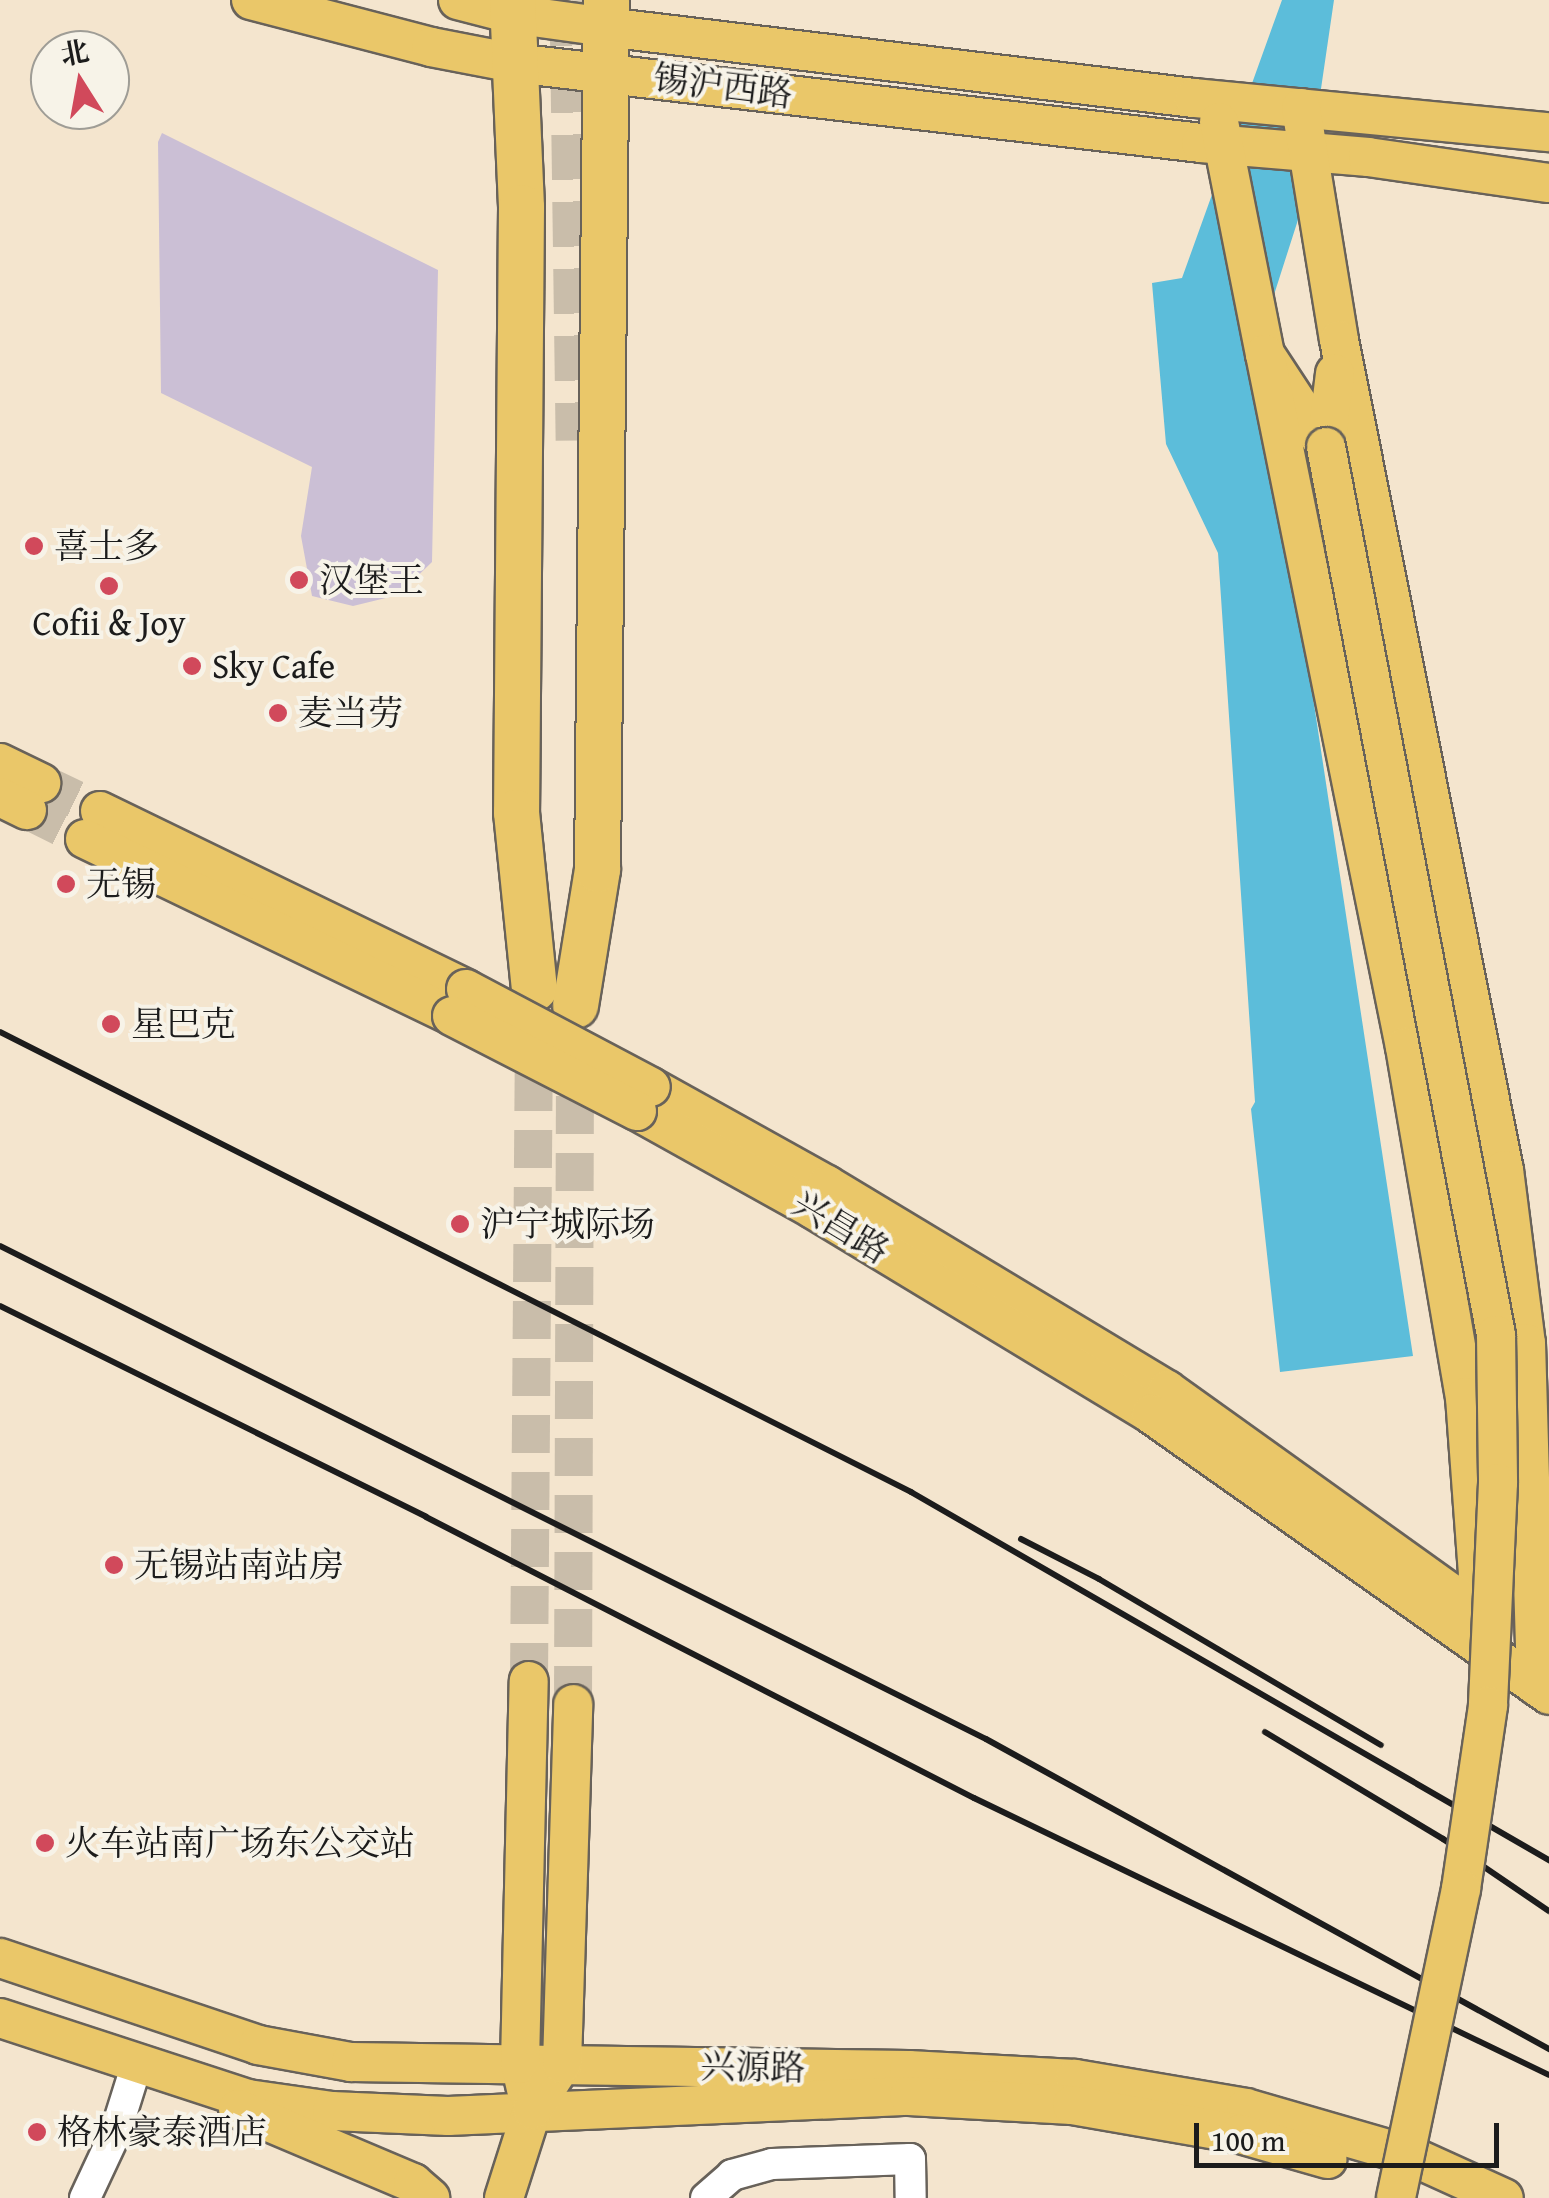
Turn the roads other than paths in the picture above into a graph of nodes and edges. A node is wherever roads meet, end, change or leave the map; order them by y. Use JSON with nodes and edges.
{"nodes":[{"id":1,"x":251,"y":0,"type":"edge"},
{"id":2,"x":458,"y":0,"type":"edge"},
{"id":3,"x":512,"y":7,"type":"edge"},
{"id":4,"x":606,"y":33,"type":"edge"},
{"id":5,"x":514,"y":64,"type":"junction"},
{"id":6,"x":1205,"y":99,"type":"junction"},
{"id":7,"x":1301,"y":108,"type":"junction"},
{"id":8,"x":1549,"y":132,"type":"edge"},
{"id":9,"x":1212,"y":144,"type":"junction"},
{"id":10,"x":1308,"y":152,"type":"junction"},
{"id":11,"x":548,"y":167,"type":"dead end"},
{"id":12,"x":1549,"y":182,"type":"edge"},
{"id":13,"x":1339,"y":340,"type":"junction"},
{"id":14,"x":1265,"y":354,"type":"junction"},
{"id":15,"x":578,"y":440,"type":"tunnel mouth"},
{"id":16,"x":1326,"y":447,"type":"junction"},
{"id":17,"x":0,"y":763,"type":"edge"},
{"id":18,"x":23,"y":796,"type":"tunnel mouth"},
{"id":19,"x":92,"y":825,"type":"tunnel mouth"},
{"id":20,"x":554,"y":996,"type":"junction"},
{"id":21,"x":1543,"y":1613,"type":"edge"},
{"id":22,"x":1474,"y":1626,"type":"junction"},
{"id":23,"x":1543,"y":1675,"type":"edge"},
{"id":24,"x":529,"y":1681,"type":"tunnel mouth"},
{"id":25,"x":573,"y":1704,"type":"tunnel mouth"},
{"id":26,"x":0,"y":1958,"type":"edge"},
{"id":27,"x":0,"y":2018,"type":"edge"},
{"id":28,"x":520,"y":2064,"type":"junction"},
{"id":29,"x":562,"y":2064,"type":"junction"},
{"id":30,"x":152,"y":2069,"type":"junction"},
{"id":31,"x":532,"y":2110,"type":"junction"},
{"id":32,"x":510,"y":2196,"type":"edge"},
{"id":33,"x":86,"y":2198,"type":"edge"},
{"id":34,"x":430,"y":2198,"type":"edge"},
{"id":35,"x":706,"y":2198,"type":"edge"},
{"id":36,"x":910,"y":2198,"type":"edge"},
{"id":37,"x":1396,"y":2198,"type":"edge"},
{"id":38,"x":1440,"y":2198,"type":"edge"},
{"id":39,"x":1504,"y":2198,"type":"edge"}],
"edges":[{"from":1,"to":5,"type":"main road","name":"锡沪西路"},
{"from":2,"to":3,"type":"main road","name":"锡沪西路"},
{"from":3,"to":4,"type":"main road","name":"锡沪西路"},
{"from":3,"to":5,"type":"highway"},
{"from":4,"to":5,"type":"main road","name":"锡沪西路"},
{"from":4,"to":6,"type":"main road","name":"锡沪西路"},
{"from":4,"to":9,"type":"main road","name":"锡沪西路"},
{"from":4,"to":20,"type":"highway"},
{"from":5,"to":20,"type":"highway"},
{"from":6,"to":7,"type":"main road","name":"锡沪西路"},
{"from":6,"to":9,"type":"main road"},
{"from":7,"to":8,"type":"main road","name":"锡沪西路"},
{"from":7,"to":10,"type":"main road"},
{"from":9,"to":10,"type":"main road","name":"锡沪西路"},
{"from":9,"to":14,"type":"main road"},
{"from":10,"to":12,"type":"main road","name":"锡沪西路"},
{"from":10,"to":13,"type":"main road"},
{"from":11,"to":20,"type":"highway"},
{"from":13,"to":16,"type":"main road"},
{"from":13,"to":21,"type":"main road"},
{"from":14,"to":16,"type":"main road"},
{"from":14,"to":22,"type":"main road"},
{"from":15,"to":20,"type":"highway"},
{"from":16,"to":37,"type":"main road","bridge":true},
{"from":17,"to":18,"type":"main road"},
{"from":19,"to":22,"type":"main road","name":"兴昌路","bridge":true},
{"from":21,"to":23,"type":"main road"},
{"from":22,"to":23,"type":"main road","name":"兴昌路"},
{"from":24,"to":28,"type":"main road"},
{"from":25,"to":29,"type":"main road"},
{"from":26,"to":28,"type":"main road","name":"兴源路"},
{"from":27,"to":30,"type":"main road","name":"兴源路"},
{"from":28,"to":29,"type":"main road","name":"兴源路"},
{"from":28,"to":31,"type":"main road"},
{"from":29,"to":31,"type":"main road"},
{"from":29,"to":39,"type":"main road","name":"兴源路"},
{"from":30,"to":31,"type":"main road","name":"兴源路"},
{"from":30,"to":33,"type":"street"},
{"from":30,"to":34,"type":"main road"},
{"from":31,"to":32,"type":"main road"},
{"from":31,"to":38,"type":"main road","name":"兴源路"},
{"from":35,"to":36,"type":"street"}]}
